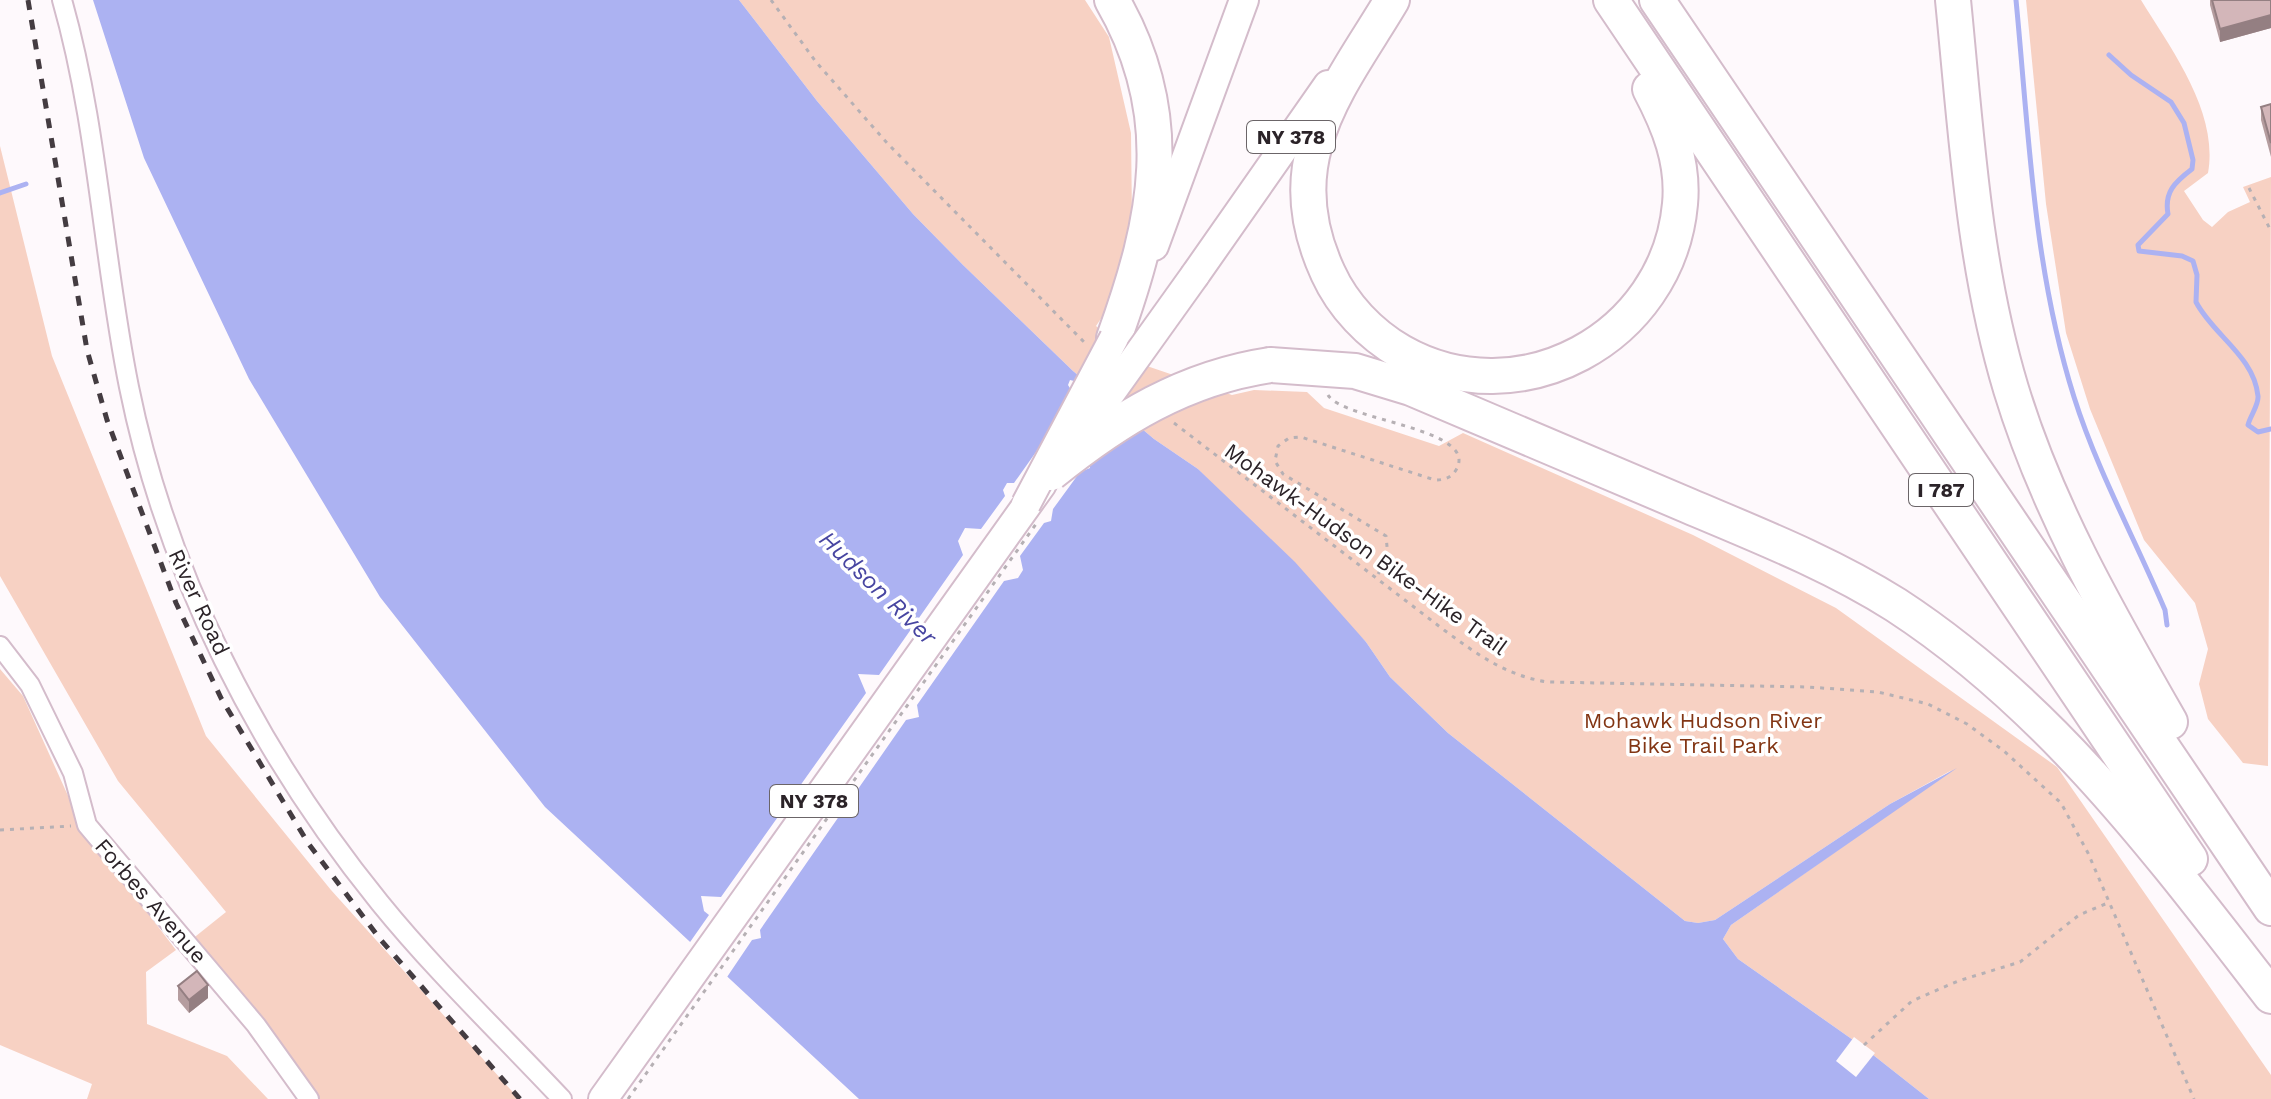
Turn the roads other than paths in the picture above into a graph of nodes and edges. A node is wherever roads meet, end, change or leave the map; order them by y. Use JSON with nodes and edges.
{"nodes":[{"id":1,"x":62,"y":0,"type":"edge"},
{"id":2,"x":1112,"y":0,"type":"edge"},
{"id":3,"x":1244,"y":0,"type":"edge"},
{"id":4,"x":1390,"y":0,"type":"edge"},
{"id":5,"x":1603,"y":0,"type":"edge"},
{"id":6,"x":1611,"y":0,"type":"edge"},
{"id":7,"x":1657,"y":0,"type":"edge"},
{"id":8,"x":1953,"y":0,"type":"edge"},
{"id":9,"x":1140,"y":273,"type":"junction"},
{"id":10,"x":1100,"y":341,"type":"joint"},
{"id":11,"x":1051,"y":473,"type":"junction"},
{"id":12,"x":1034,"y":510,"type":"junction"},
{"id":13,"x":0,"y":646,"type":"edge"},
{"id":14,"x":2247,"y":872,"type":"junction"},
{"id":15,"x":2271,"y":908,"type":"edge"},
{"id":16,"x":2271,"y":980,"type":"edge"},
{"id":17,"x":2271,"y":996,"type":"edge"},
{"id":18,"x":309,"y":1099,"type":"edge"},
{"id":19,"x":562,"y":1099,"type":"edge"},
{"id":20,"x":603,"y":1099,"type":"edge"}],
"edges":[{"from":1,"to":19,"type":"street","name":"River Road"},
{"from":2,"to":9,"type":"highway"},
{"from":3,"to":9,"type":"main road"},
{"from":4,"to":5,"type":"highway"},
{"from":4,"to":11,"type":"main road","number":"NY 378","bridge":true},
{"from":6,"to":16,"type":"highway","number":"I 787"},
{"from":7,"to":14,"type":"highway","number":"I 787"},
{"from":8,"to":14,"type":"highway"},
{"from":9,"to":10,"type":"highway"},
{"from":10,"to":12,"type":"main road","number":"NY 378","bridge":true},
{"from":11,"to":12,"type":"main road","number":"NY 378","bridge":true},
{"from":11,"to":17,"type":"highway","bridge":true},
{"from":12,"to":20,"type":"main road","number":"NY 378"},
{"from":13,"to":18,"type":"street","name":"Forbes Avenue"},
{"from":14,"to":15,"type":"highway","number":"I 787"}]}
